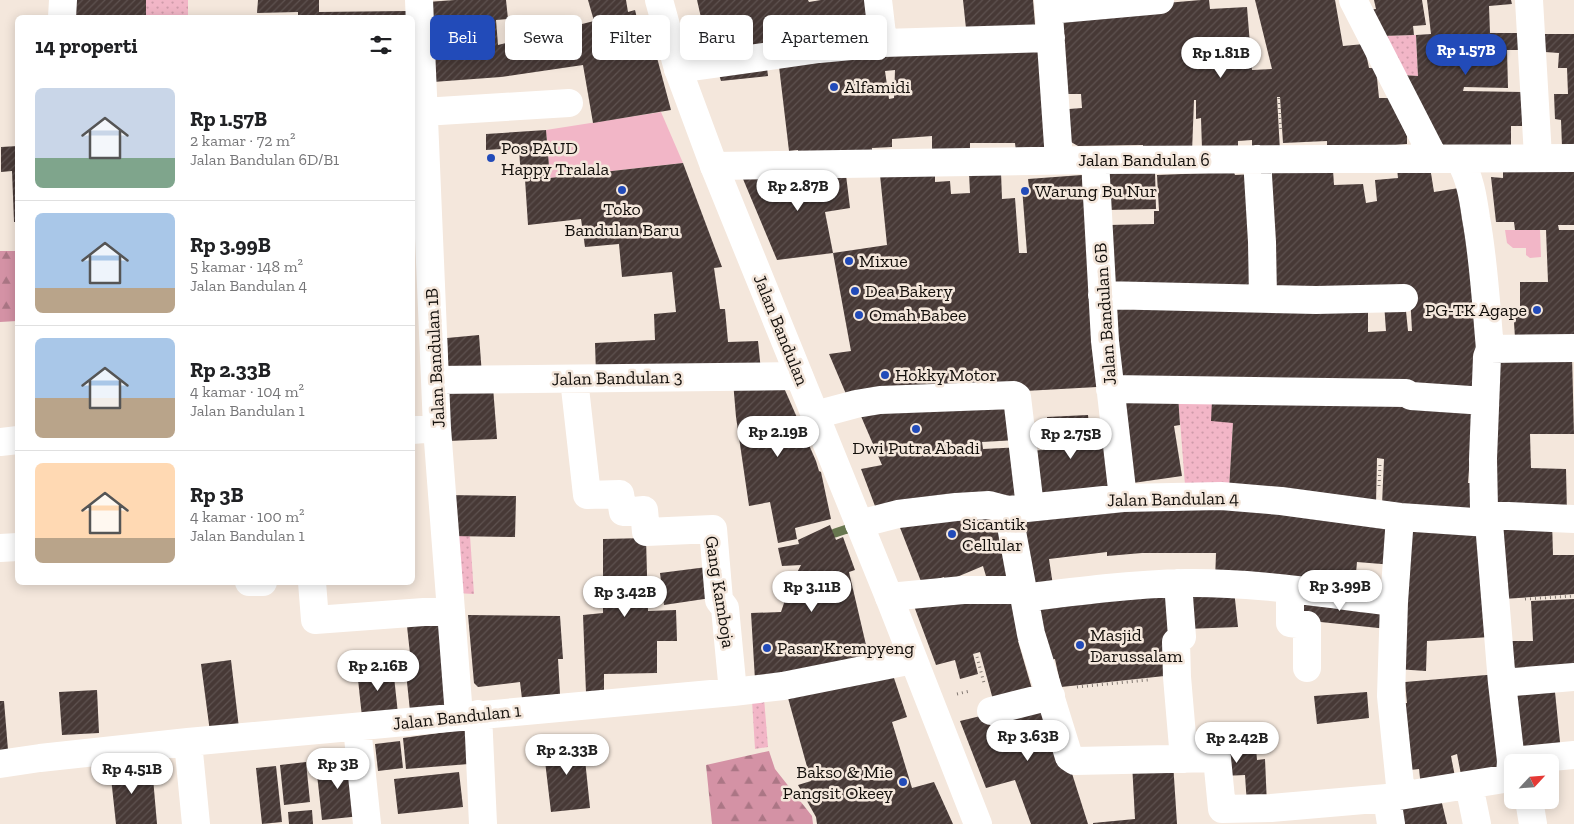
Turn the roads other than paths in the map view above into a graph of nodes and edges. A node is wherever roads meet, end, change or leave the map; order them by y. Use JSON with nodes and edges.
{"nodes":[{"id":1,"x":63,"y":0,"type":"edge"},
{"id":2,"x":419,"y":0,"type":"edge"},
{"id":3,"x":659,"y":0,"type":"edge"},
{"id":4,"x":878,"y":0,"type":"edge"},
{"id":5,"x":1160,"y":0,"type":"edge"},
{"id":6,"x":1353,"y":0,"type":"edge"},
{"id":7,"x":1529,"y":0,"type":"edge"},
{"id":8,"x":1130,"y":1,"type":"edge"},
{"id":9,"x":1049,"y":5,"type":"edge"},
{"id":10,"x":62,"y":15,"type":"edge"},
{"id":11,"x":880,"y":15,"type":"edge"},
{"id":12,"x":1051,"y":38,"type":"junction"},
{"id":13,"x":887,"y":43,"type":"edge"},
{"id":14,"x":763,"y":57,"type":"edge"},
{"id":15,"x":678,"y":69,"type":"junction"},
{"id":16,"x":569,"y":103,"type":"dead end"},
{"id":17,"x":424,"y":112,"type":"junction"},
{"id":18,"x":1538,"y":157,"type":"junction"},
{"id":19,"x":1447,"y":158,"type":"junction"},
{"id":20,"x":1574,"y":158,"type":"edge"},
{"id":21,"x":1257,"y":159,"type":"junction"},
{"id":22,"x":1059,"y":160,"type":"junction"},
{"id":23,"x":1095,"y":160,"type":"junction"},
{"id":24,"x":714,"y":166,"type":"junction"},
{"id":25,"x":420,"y":211,"type":"edge"},
{"id":26,"x":1102,"y":295,"type":"junction"},
{"id":27,"x":1263,"y":298,"type":"junction"},
{"id":28,"x":1404,"y":298,"type":"dead end"},
{"id":29,"x":1574,"y":348,"type":"edge"},
{"id":30,"x":1490,"y":349,"type":"junction"},
{"id":31,"x":799,"y":376,"type":"junction"},
{"id":32,"x":574,"y":378,"type":"junction"},
{"id":33,"x":435,"y":380,"type":"junction"},
{"id":34,"x":1110,"y":389,"type":"junction"},
{"id":35,"x":1485,"y":401,"type":"junction"},
{"id":36,"x":815,"y":414,"type":"junction"},
{"id":37,"x":425,"y":429,"type":"edge"},
{"id":38,"x":15,"y":440,"type":"edge"},
{"id":39,"x":0,"y":442,"type":"edge"},
{"id":40,"x":1123,"y":498,"type":"junction"},
{"id":41,"x":1019,"y":508,"type":"junction"},
{"id":42,"x":1400,"y":517,"type":"junction"},
{"id":43,"x":1487,"y":519,"type":"junction"},
{"id":44,"x":1574,"y":519,"type":"edge"},
{"id":45,"x":859,"y":524,"type":"junction"},
{"id":46,"x":15,"y":547,"type":"edge"},
{"id":47,"x":0,"y":548,"type":"edge"},
{"id":48,"x":1178,"y":583,"type":"junction"},
{"id":49,"x":312,"y":585,"type":"edge"},
{"id":50,"x":1290,"y":590,"type":"junction"},
{"id":51,"x":1023,"y":594,"type":"junction"},
{"id":52,"x":889,"y":597,"type":"junction"},
{"id":53,"x":1394,"y":602,"type":"junction"},
{"id":54,"x":451,"y":610,"type":"junction"},
{"id":55,"x":914,"y":660,"type":"junction"},
{"id":56,"x":1307,"y":668,"type":"dead end"},
{"id":57,"x":1574,"y":677,"type":"edge"},
{"id":58,"x":1502,"y":683,"type":"junction"},
{"id":59,"x":733,"y":692,"type":"junction"},
{"id":60,"x":1050,"y":693,"type":"junction"},
{"id":61,"x":983,"y":700,"type":"road end"},
{"id":62,"x":468,"y":715,"type":"junction"},
{"id":63,"x":357,"y":727,"type":"junction"},
{"id":64,"x":188,"y":742,"type":"junction"},
{"id":65,"x":1509,"y":754,"type":"edge"},
{"id":66,"x":1574,"y":755,"type":"edge"},
{"id":67,"x":1184,"y":758,"type":"junction"},
{"id":68,"x":1559,"y":759,"type":"edge"},
{"id":69,"x":0,"y":764,"type":"edge"},
{"id":70,"x":1504,"y":780,"type":"edge"},
{"id":71,"x":1469,"y":785,"type":"junction"},
{"id":72,"x":1393,"y":806,"type":"edge"},
{"id":73,"x":1530,"y":809,"type":"edge"},
{"id":74,"x":196,"y":824,"type":"edge"},
{"id":75,"x":367,"y":824,"type":"edge"},
{"id":76,"x":482,"y":824,"type":"edge"},
{"id":77,"x":978,"y":824,"type":"edge"},
{"id":78,"x":1477,"y":824,"type":"edge"},
{"id":79,"x":1533,"y":824,"type":"edge"}],
"edges":[{"from":1,"to":10,"type":"street"},
{"from":2,"to":17,"type":"street","name":"Jalan Bandulan 1B"},
{"from":3,"to":15,"type":"street","name":"Jalan Bandulan"},
{"from":4,"to":11,"type":"street"},
{"from":5,"to":8,"type":"street"},
{"from":6,"to":19,"type":"street"},
{"from":7,"to":18,"type":"street"},
{"from":8,"to":9,"type":"street"},
{"from":9,"to":12,"type":"street"},
{"from":12,"to":13,"type":"street"},
{"from":12,"to":22,"type":"street"},
{"from":14,"to":15,"type":"street"},
{"from":15,"to":24,"type":"street","name":"Jalan Bandulan"},
{"from":16,"to":17,"type":"street"},
{"from":17,"to":25,"type":"street","name":"Jalan Bandulan 1B"},
{"from":18,"to":19,"type":"street","name":"Jalan Bandulan 6"},
{"from":18,"to":20,"type":"street","name":"Jalan Bandulan 6"},
{"from":19,"to":21,"type":"street","name":"Jalan Bandulan 6"},
{"from":19,"to":30,"type":"street"},
{"from":21,"to":23,"type":"street","name":"Jalan Bandulan 6"},
{"from":21,"to":27,"type":"street"},
{"from":22,"to":23,"type":"street","name":"Jalan Bandulan 6"},
{"from":22,"to":24,"type":"street","name":"Jalan Bandulan 6"},
{"from":23,"to":26,"type":"street","name":"Jalan Bandulan 6B"},
{"from":24,"to":31,"type":"street","name":"Jalan Bandulan"},
{"from":25,"to":33,"type":"street","name":"Jalan Bandulan 1B"},
{"from":26,"to":27,"type":"street"},
{"from":26,"to":34,"type":"street","name":"Jalan Bandulan 6B"},
{"from":27,"to":28,"type":"street"},
{"from":29,"to":30,"type":"street"},
{"from":30,"to":35,"type":"street"},
{"from":31,"to":32,"type":"street","name":"Jalan Bandulan 3"},
{"from":31,"to":36,"type":"street","name":"Jalan Bandulan"},
{"from":32,"to":33,"type":"street","name":"Jalan Bandulan 3"},
{"from":32,"to":59,"type":"street","name":"Gang Kamboja"},
{"from":33,"to":37,"type":"street","name":"Jalan Bandulan 1B"},
{"from":34,"to":35,"type":"street"},
{"from":34,"to":40,"type":"street","name":"Jalan Bandulan 6B"},
{"from":35,"to":43,"type":"street"},
{"from":36,"to":41,"type":"street"},
{"from":36,"to":45,"type":"street","name":"Jalan Bandulan"},
{"from":37,"to":54,"type":"street","name":"Jalan Bandulan 1B"},
{"from":38,"to":39,"type":"street"},
{"from":40,"to":41,"type":"street","name":"Jalan Bandulan 4"},
{"from":40,"to":42,"type":"street","name":"Jalan Bandulan 4"},
{"from":41,"to":45,"type":"street","name":"Jalan Bandulan 4"},
{"from":41,"to":51,"type":"street"},
{"from":42,"to":43,"type":"street","name":"Jalan Bandulan 4"},
{"from":42,"to":53,"type":"street"},
{"from":43,"to":44,"type":"street","name":"Jalan Bandulan 4"},
{"from":43,"to":58,"type":"street"},
{"from":45,"to":52,"type":"street","name":"Jalan Bandulan"},
{"from":46,"to":47,"type":"street"},
{"from":48,"to":50,"type":"street"},
{"from":48,"to":51,"type":"street"},
{"from":48,"to":67,"type":"street"},
{"from":49,"to":54,"type":"street"},
{"from":50,"to":53,"type":"street"},
{"from":50,"to":56,"type":"street"},
{"from":51,"to":52,"type":"street"},
{"from":51,"to":60,"type":"street"},
{"from":52,"to":55,"type":"street","name":"Jalan Bandulan"},
{"from":53,"to":72,"type":"street"},
{"from":54,"to":62,"type":"street","name":"Jalan Bandulan 1B"},
{"from":55,"to":59,"type":"street","name":"Jalan Bandulan 1"},
{"from":55,"to":77,"type":"street","name":"Jalan Bandulan"},
{"from":57,"to":58,"type":"street"},
{"from":58,"to":65,"type":"street"},
{"from":59,"to":62,"type":"street","name":"Jalan Bandulan 1"},
{"from":60,"to":61,"type":"street"},
{"from":60,"to":67,"type":"street"},
{"from":62,"to":63,"type":"street","name":"Jalan Bandulan 1"},
{"from":62,"to":76,"type":"street","name":"Jalan Bandulan 1B"},
{"from":63,"to":64,"type":"street","name":"Jalan Bandulan 1"},
{"from":63,"to":75,"type":"street"},
{"from":64,"to":69,"type":"street","name":"Jalan Bandulan 1"},
{"from":64,"to":74,"type":"street"},
{"from":66,"to":68,"type":"street"},
{"from":67,"to":72,"type":"street"},
{"from":70,"to":71,"type":"street"},
{"from":71,"to":72,"type":"street"},
{"from":71,"to":78,"type":"street"},
{"from":73,"to":79,"type":"street"}]}
